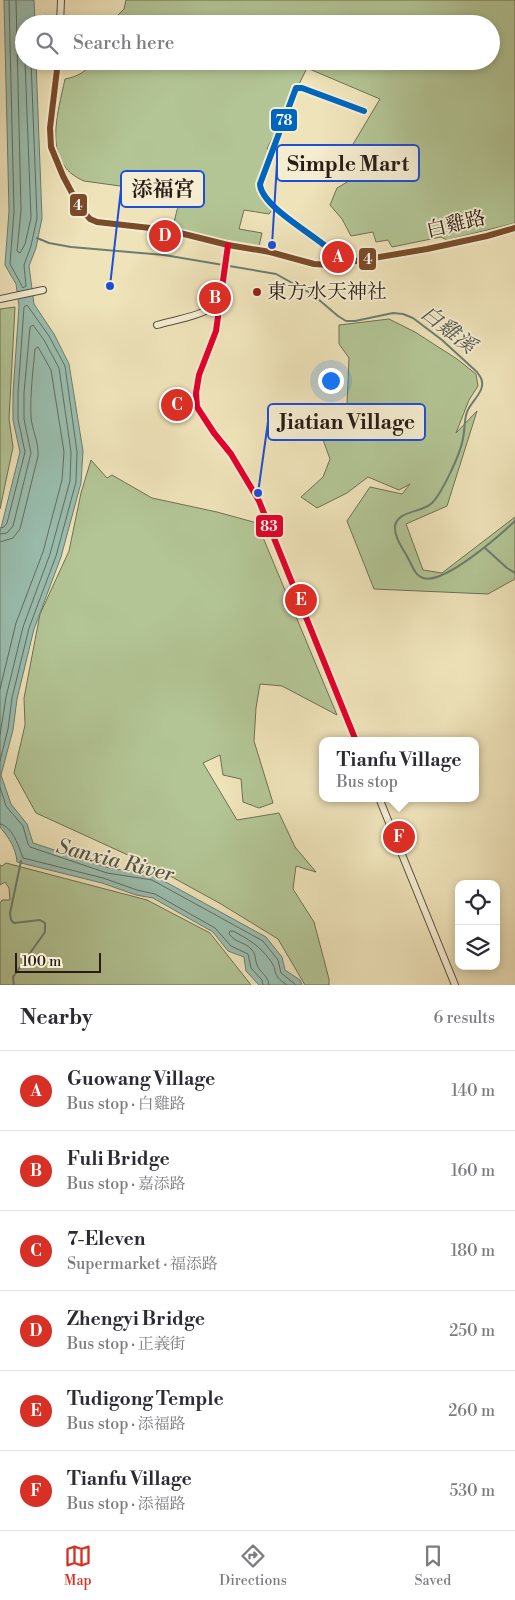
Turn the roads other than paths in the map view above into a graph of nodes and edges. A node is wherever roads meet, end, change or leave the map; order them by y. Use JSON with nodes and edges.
{"nodes":[{"id":1,"x":61,"y":0,"type":"edge"},
{"id":2,"x":60,"y":15,"type":"edge"},
{"id":3,"x":57,"y":70,"type":"edge"},
{"id":4,"x":364,"y":110,"type":"dead end"},
{"id":5,"x":515,"y":228,"type":"edge"},
{"id":6,"x":228,"y":245,"type":"junction"},
{"id":7,"x":332,"y":265,"type":"junction"},
{"id":8,"x":43,"y":290,"type":"dead end"},
{"id":9,"x":0,"y":299,"type":"edge"},
{"id":10,"x":220,"y":303,"type":"junction"},
{"id":11,"x":157,"y":325,"type":"dead end"},
{"id":12,"x":354,"y":737,"type":"edge"},
{"id":13,"x":381,"y":802,"type":"edge"},
{"id":14,"x":455,"y":985,"type":"edge"}],
"edges":[{"from":1,"to":2,"type":"street"},
{"from":3,"to":6,"type":"street","name":"白雞路"},
{"from":4,"to":7,"type":"street"},
{"from":5,"to":7,"type":"street","name":"白雞路"},
{"from":6,"to":7,"type":"street","name":"白雞路"},
{"from":6,"to":10,"type":"street"},
{"from":8,"to":9,"type":"street"},
{"from":10,"to":11,"type":"street"},
{"from":10,"to":12,"type":"street"},
{"from":13,"to":14,"type":"street"}]}
